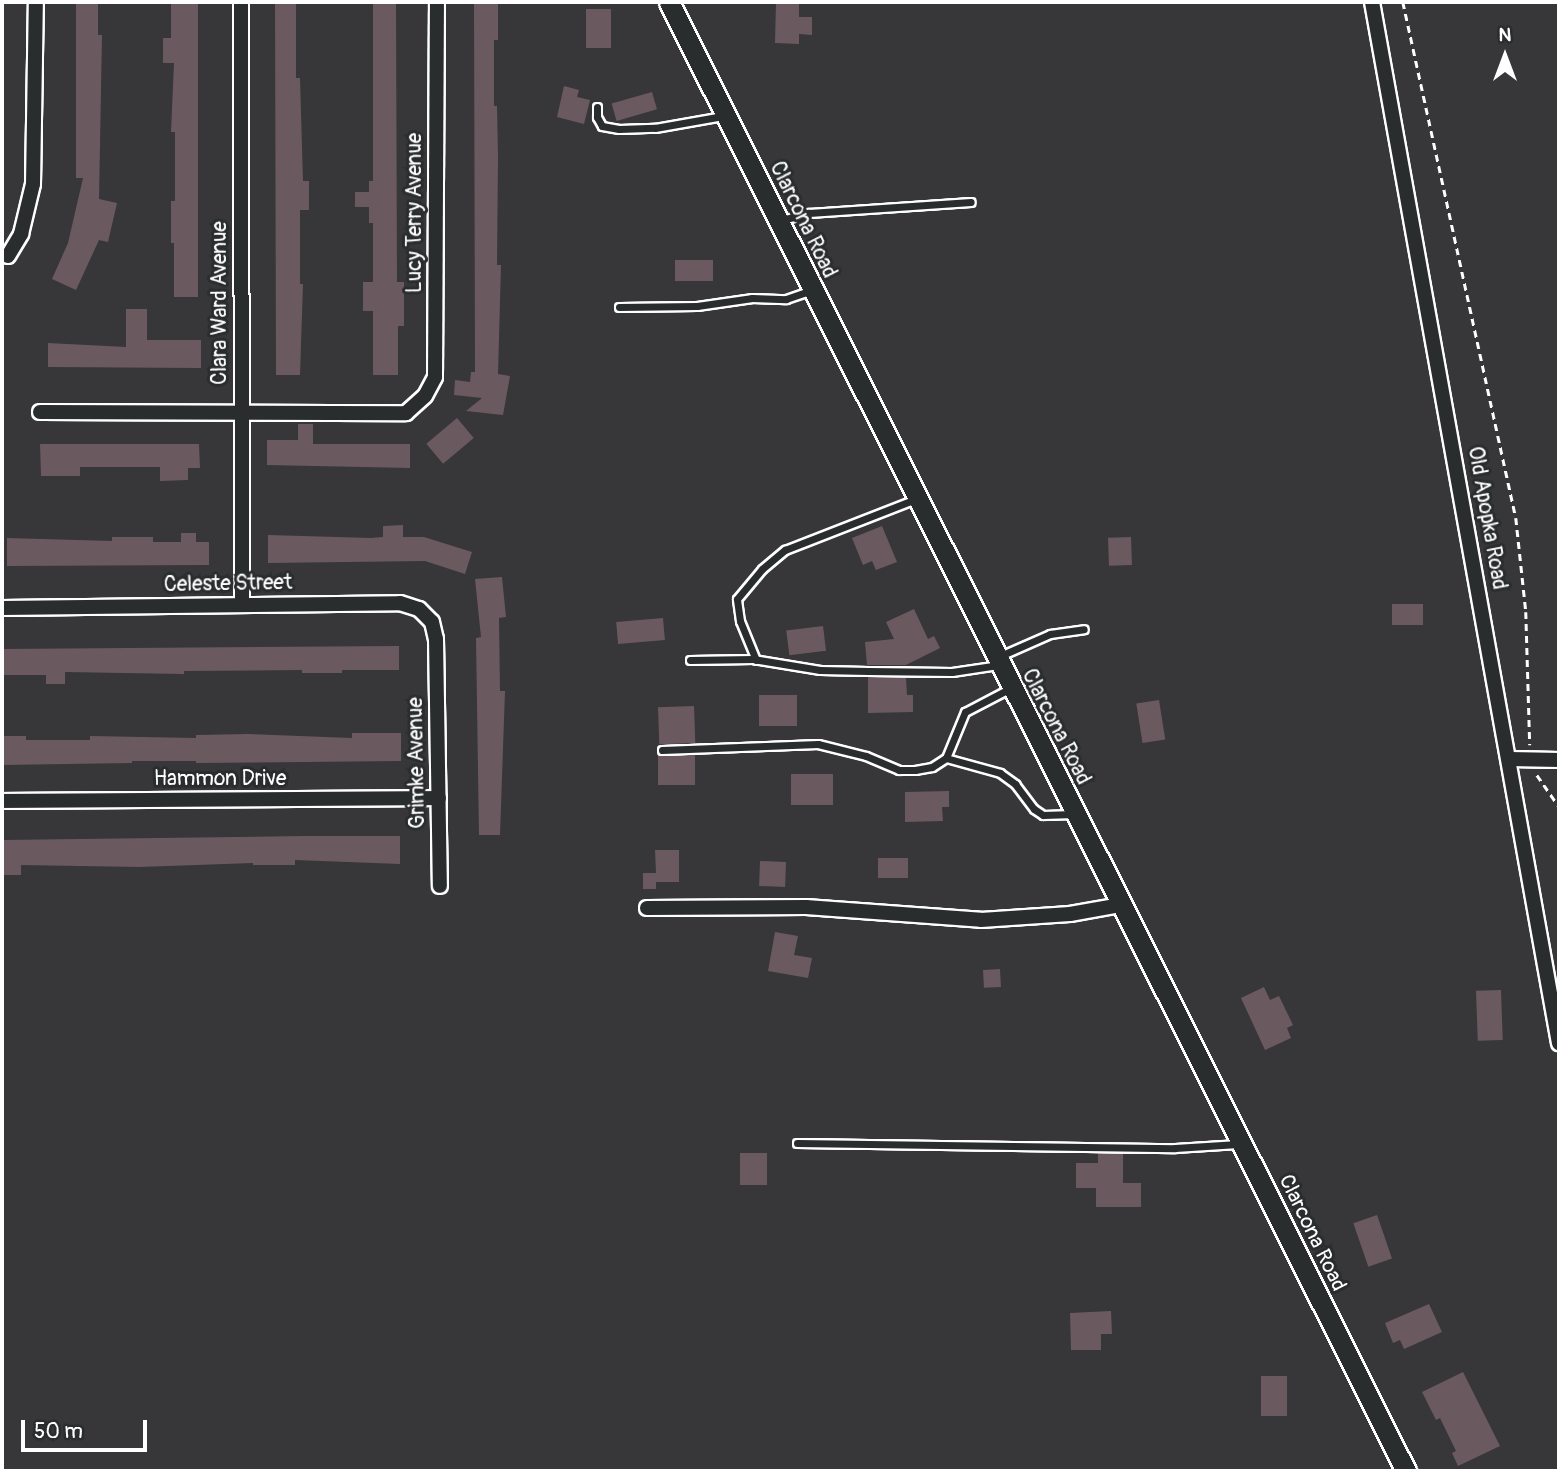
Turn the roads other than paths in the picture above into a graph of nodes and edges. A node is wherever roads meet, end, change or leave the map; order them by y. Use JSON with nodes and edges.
{"nodes":[{"id":1,"x":36,"y":2,"type":"edge"},
{"id":2,"x":241,"y":2,"type":"edge"},
{"id":3,"x":437,"y":2,"type":"edge"},
{"id":4,"x":669,"y":2,"type":"edge"},
{"id":5,"x":1372,"y":2,"type":"edge"},
{"id":6,"x":597,"y":107,"type":"dead end"},
{"id":7,"x":726,"y":116,"type":"junction"},
{"id":8,"x":971,"y":202,"type":"dead end"},
{"id":9,"x":778,"y":222,"type":"junction"},
{"id":10,"x":8,"y":256,"type":"dead end"},
{"id":11,"x":812,"y":290,"type":"junction"},
{"id":12,"x":619,"y":307,"type":"dead end"},
{"id":13,"x":40,"y":412,"type":"dead end"},
{"id":14,"x":241,"y":413,"type":"junction"},
{"id":15,"x":916,"y":499,"type":"junction"},
{"id":16,"x":242,"y":605,"type":"junction"},
{"id":17,"x":2,"y":608,"type":"edge"},
{"id":18,"x":1084,"y":629,"type":"dead end"},
{"id":19,"x":436,"y":639,"type":"joint"},
{"id":20,"x":690,"y":660,"type":"dead end"},
{"id":21,"x":756,"y":660,"type":"junction"},
{"id":22,"x":998,"y":662,"type":"junction"},
{"id":23,"x":1011,"y":688,"type":"junction"},
{"id":24,"x":662,"y":750,"type":"dead end"},
{"id":25,"x":946,"y":758,"type":"junction"},
{"id":26,"x":1510,"y":759,"type":"junction"},
{"id":27,"x":1559,"y":760,"type":"edge"},
{"id":28,"x":439,"y":798,"type":"junction"},
{"id":29,"x":2,"y":801,"type":"edge"},
{"id":30,"x":1075,"y":814,"type":"junction"},
{"id":31,"x":440,"y":886,"type":"dead end"},
{"id":32,"x":1121,"y":905,"type":"junction"},
{"id":33,"x":648,"y":908,"type":"dead end"},
{"id":34,"x":1559,"y":1043,"type":"edge"},
{"id":35,"x":797,"y":1143,"type":"dead end"},
{"id":36,"x":1243,"y":1143,"type":"junction"},
{"id":37,"x":1406,"y":1471,"type":"edge"}],
"edges":[{"from":1,"to":10,"type":"street"},
{"from":2,"to":14,"type":"street","name":"Clara Ward Avenue"},
{"from":3,"to":14,"type":"street","name":"Lucy Terry Avenue"},
{"from":4,"to":7,"type":"main road","name":"Clarcona Road"},
{"from":5,"to":26,"type":"street","name":"Old Apopka Road"},
{"from":6,"to":7,"type":"lane"},
{"from":7,"to":9,"type":"main road","name":"Clarcona Road"},
{"from":8,"to":9,"type":"lane"},
{"from":9,"to":11,"type":"main road","name":"Clarcona Road"},
{"from":11,"to":12,"type":"lane"},
{"from":11,"to":15,"type":"main road","name":"Clarcona Road"},
{"from":13,"to":14,"type":"street"},
{"from":14,"to":16,"type":"street","name":"Clara Ward Avenue"},
{"from":15,"to":21,"type":"lane"},
{"from":15,"to":22,"type":"main road","name":"Clarcona Road"},
{"from":16,"to":17,"type":"street","name":"Celeste Street"},
{"from":16,"to":19,"type":"street","name":"Celeste Street"},
{"from":18,"to":22,"type":"lane"},
{"from":19,"to":28,"type":"street","name":"Grimke Avenue"},
{"from":20,"to":21,"type":"lane"},
{"from":21,"to":22,"type":"lane"},
{"from":22,"to":23,"type":"main road","name":"Clarcona Road"},
{"from":23,"to":25,"type":"lane"},
{"from":23,"to":30,"type":"main road","name":"Clarcona Road"},
{"from":24,"to":25,"type":"lane"},
{"from":25,"to":30,"type":"lane"},
{"from":26,"to":27,"type":"street"},
{"from":26,"to":34,"type":"street","name":"Old Apopka Road"},
{"from":28,"to":29,"type":"street","name":"Hammon Drive"},
{"from":28,"to":31,"type":"street","name":"Grimke Avenue"},
{"from":30,"to":32,"type":"main road","name":"Clarcona Road"},
{"from":32,"to":33,"type":"street"},
{"from":32,"to":36,"type":"main road","name":"Clarcona Road"},
{"from":35,"to":36,"type":"lane"},
{"from":36,"to":37,"type":"main road","name":"Clarcona Road"}]}
